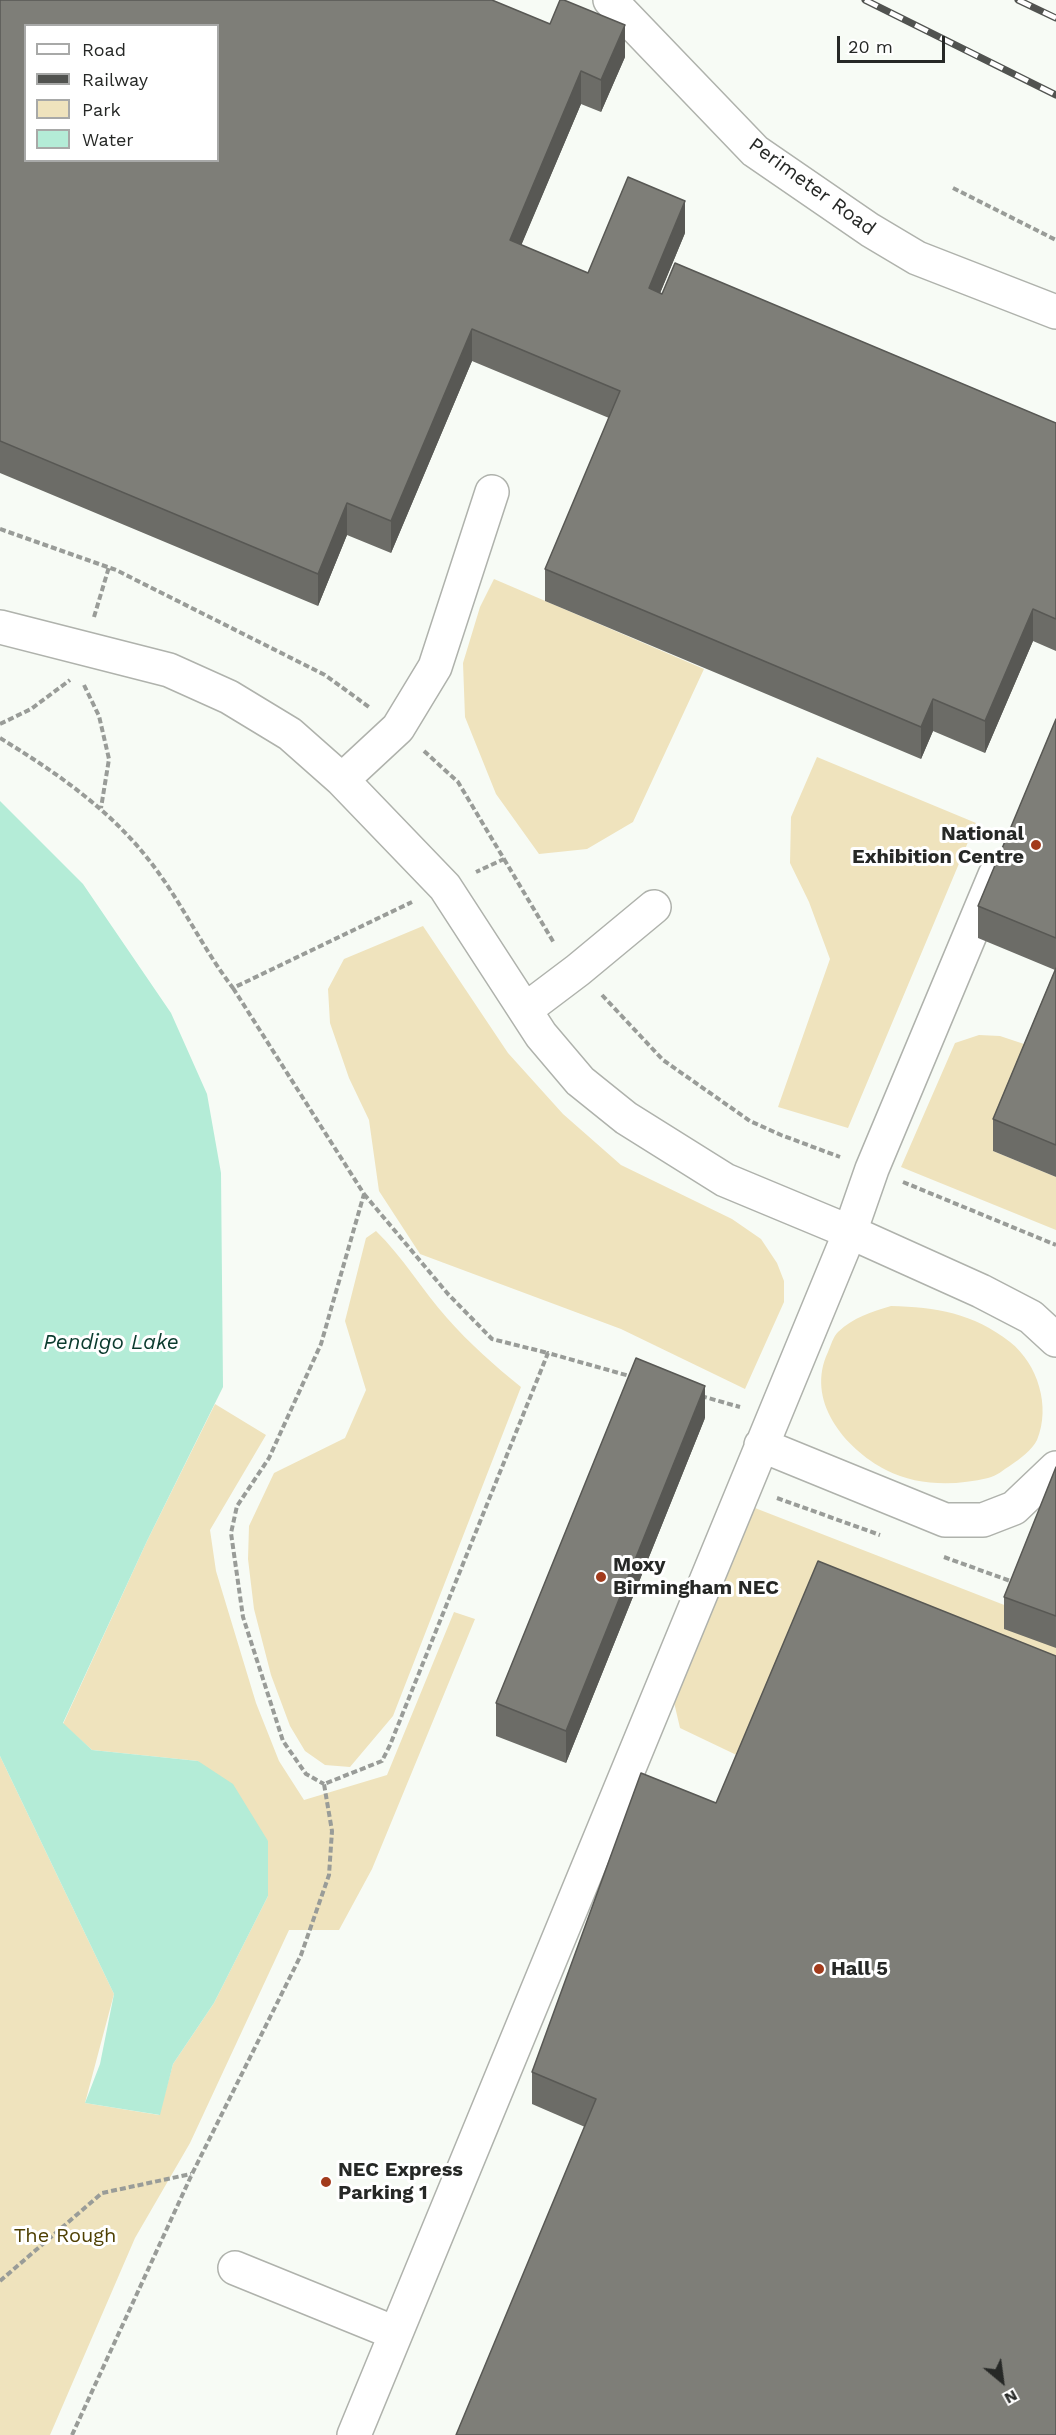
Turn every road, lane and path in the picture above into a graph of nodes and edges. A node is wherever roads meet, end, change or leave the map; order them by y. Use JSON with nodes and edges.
{"nodes":[{"id":1,"x":610,"y":0,"type":"edge"},
{"id":2,"x":953,"y":188,"type":"dead end"},
{"id":3,"x":1056,"y":240,"type":"edge"},
{"id":4,"x":1056,"y":312,"type":"edge"},
{"id":5,"x":492,"y":492,"type":"dead end"},
{"id":6,"x":0,"y":529,"type":"edge"},
{"id":7,"x":109,"y":567,"type":"junction"},
{"id":8,"x":93,"y":621,"type":"dead end"},
{"id":9,"x":0,"y":627,"type":"edge"},
{"id":10,"x":0,"y":724,"type":"edge"},
{"id":11,"x":398,"y":728,"type":"junction"},
{"id":12,"x":0,"y":738,"type":"edge"},
{"id":13,"x":342,"y":780,"type":"junction"},
{"id":14,"x":101,"y":808,"type":"junction"},
{"id":15,"x":1005,"y":849,"type":"edge"},
{"id":16,"x":504,"y":859,"type":"junction"},
{"id":17,"x":445,"y":887,"type":"junction"},
{"id":18,"x":654,"y":907,"type":"dead end"},
{"id":19,"x":578,"y":970,"type":"junction"},
{"id":20,"x":233,"y":988,"type":"junction"},
{"id":21,"x":525,"y":1010,"type":"junction"},
{"id":22,"x":872,"y":1169,"type":"junction"},
{"id":23,"x":364,"y":1194,"type":"junction"},
{"id":24,"x":850,"y":1232,"type":"junction"},
{"id":25,"x":1056,"y":1245,"type":"edge"},
{"id":26,"x":1056,"y":1340,"type":"edge"},
{"id":27,"x":548,"y":1353,"type":"junction"},
{"id":28,"x":637,"y":1378,"type":"edge"},
{"id":29,"x":692,"y":1394,"type":"edge"},
{"id":30,"x":761,"y":1445,"type":"junction"},
{"id":31,"x":1056,"y":1468,"type":"edge"},
{"id":32,"x":324,"y":1784,"type":"junction"},
{"id":33,"x":192,"y":2174,"type":"junction"},
{"id":34,"x":235,"y":2268,"type":"dead end"},
{"id":35,"x":0,"y":2281,"type":"edge"},
{"id":36,"x":395,"y":2333,"type":"junction"},
{"id":37,"x":72,"y":2435,"type":"edge"},
{"id":38,"x":354,"y":2435,"type":"edge"}],
"edges":[{"from":1,"to":4,"type":"lane","name":"Perimeter Road"},
{"from":2,"to":3,"type":"path"},
{"from":5,"to":11,"type":"lane"},
{"from":6,"to":7,"type":"path"},
{"from":7,"to":8,"type":"path"},
{"from":7,"to":11,"type":"path"},
{"from":9,"to":13,"type":"lane"},
{"from":10,"to":14,"type":"path"},
{"from":11,"to":13,"type":"lane"},
{"from":11,"to":16,"type":"path"},
{"from":12,"to":14,"type":"path"},
{"from":13,"to":17,"type":"lane"},
{"from":14,"to":20,"type":"path"},
{"from":15,"to":22,"type":"lane"},
{"from":16,"to":17,"type":"path"},
{"from":16,"to":19,"type":"path"},
{"from":17,"to":20,"type":"path"},
{"from":17,"to":21,"type":"lane"},
{"from":18,"to":19,"type":"lane"},
{"from":19,"to":21,"type":"lane"},
{"from":19,"to":22,"type":"path"},
{"from":20,"to":23,"type":"path"},
{"from":21,"to":24,"type":"lane"},
{"from":22,"to":24,"type":"lane"},
{"from":22,"to":25,"type":"path"},
{"from":23,"to":27,"type":"path"},
{"from":23,"to":32,"type":"path"},
{"from":24,"to":26,"type":"lane"},
{"from":24,"to":30,"type":"lane"},
{"from":27,"to":28,"type":"path"},
{"from":27,"to":32,"type":"path"},
{"from":29,"to":30,"type":"path"},
{"from":30,"to":31,"type":"lane"},
{"from":30,"to":36,"type":"lane"},
{"from":32,"to":33,"type":"path"},
{"from":33,"to":35,"type":"path"},
{"from":33,"to":37,"type":"path"},
{"from":34,"to":36,"type":"lane"},
{"from":36,"to":38,"type":"lane"}]}
